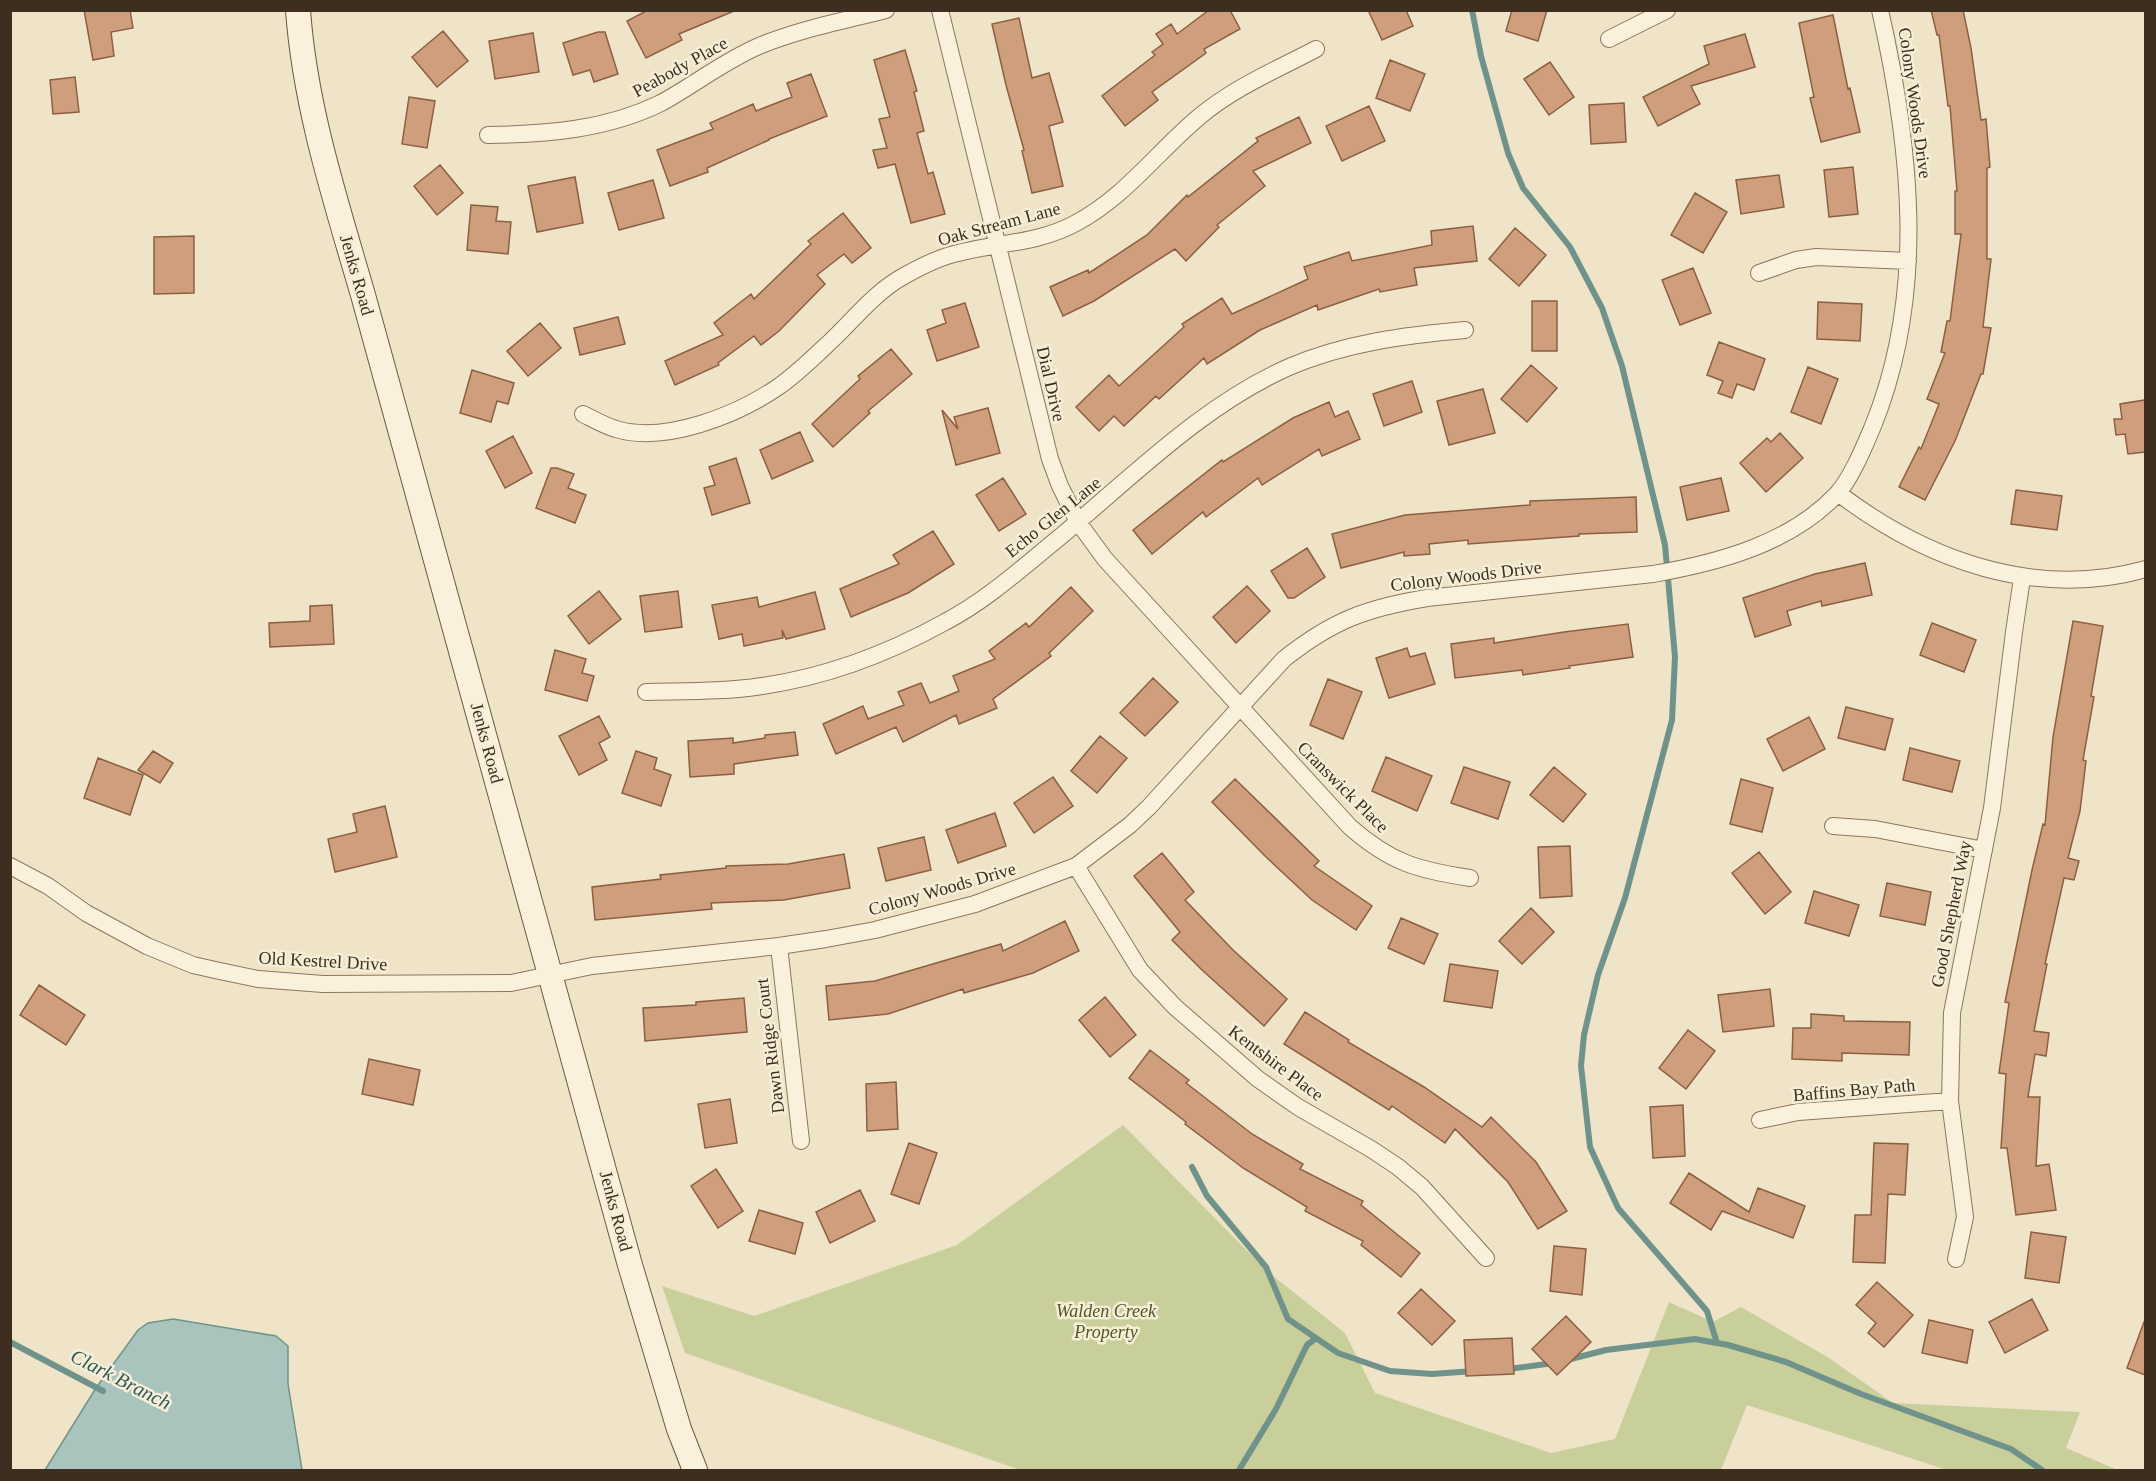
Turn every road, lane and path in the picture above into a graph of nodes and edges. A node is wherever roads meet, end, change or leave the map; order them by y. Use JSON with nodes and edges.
{"nodes":[{"id":1,"x":298,"y":10,"type":"edge"},
{"id":2,"x":886,"y":10,"type":"edge"},
{"id":3,"x":940,"y":10,"type":"edge"},
{"id":4,"x":1667,"y":10,"type":"edge"},
{"id":5,"x":1881,"y":10,"type":"edge"},
{"id":6,"x":1609,"y":39,"type":"dead end"},
{"id":7,"x":1316,"y":49,"type":"dead end"},
{"id":8,"x":488,"y":135,"type":"dead end"},
{"id":9,"x":999,"y":245,"type":"junction"},
{"id":10,"x":1908,"y":261,"type":"junction"},
{"id":11,"x":1759,"y":273,"type":"dead end"},
{"id":12,"x":1465,"y":330,"type":"dead end"},
{"id":13,"x":583,"y":414,"type":"dead end"},
{"id":14,"x":1838,"y":493,"type":"junction"},
{"id":15,"x":1078,"y":522,"type":"junction"},
{"id":16,"x":2145,"y":569,"type":"edge"},
{"id":17,"x":2022,"y":578,"type":"junction"},
{"id":18,"x":646,"y":692,"type":"dead end"},
{"id":19,"x":1240,"y":707,"type":"junction"},
{"id":20,"x":1833,"y":826,"type":"dead end"},
{"id":21,"x":1984,"y":850,"type":"junction"},
{"id":22,"x":10,"y":866,"type":"edge"},
{"id":23,"x":1076,"y":866,"type":"junction"},
{"id":24,"x":1470,"y":878,"type":"dead end"},
{"id":25,"x":779,"y":946,"type":"junction"},
{"id":26,"x":552,"y":976,"type":"junction"},
{"id":27,"x":1950,"y":1101,"type":"junction"},
{"id":28,"x":1761,"y":1120,"type":"dead end"},
{"id":29,"x":801,"y":1142,"type":"dead end"},
{"id":30,"x":1486,"y":1258,"type":"dead end"},
{"id":31,"x":1956,"y":1259,"type":"dead end"},
{"id":32,"x":695,"y":1470,"type":"edge"}],
"edges":[{"from":1,"to":26,"type":"street","name":"Jenks Road"},
{"from":2,"to":8,"type":"street","name":"Peabody Place"},
{"from":3,"to":9,"type":"street","name":"Dial Drive"},
{"from":4,"to":6,"type":"street"},
{"from":5,"to":10,"type":"street","name":"Colony Woods Drive"},
{"from":7,"to":9,"type":"street","name":"Oak Stream Lane"},
{"from":9,"to":13,"type":"street","name":"Oak Stream Lane"},
{"from":9,"to":15,"type":"street","name":"Dial Drive"},
{"from":10,"to":11,"type":"street"},
{"from":10,"to":14,"type":"street","name":"Colony Woods Drive"},
{"from":12,"to":15,"type":"street","name":"Echo Glen Lane"},
{"from":14,"to":17,"type":"street"},
{"from":14,"to":19,"type":"street","name":"Colony Woods Drive"},
{"from":15,"to":18,"type":"street","name":"Echo Glen Lane"},
{"from":15,"to":19,"type":"street","name":"Dial Drive"},
{"from":16,"to":17,"type":"street"},
{"from":17,"to":21,"type":"street","name":"Good Shepherd Way"},
{"from":19,"to":23,"type":"street","name":"Colony Woods Drive"},
{"from":19,"to":24,"type":"street","name":"Cranswick Place"},
{"from":20,"to":21,"type":"street"},
{"from":21,"to":27,"type":"street","name":"Good Shepherd Way"},
{"from":22,"to":26,"type":"street","name":"Old Kestrel Drive"},
{"from":23,"to":25,"type":"street","name":"Colony Woods Drive"},
{"from":23,"to":30,"type":"street","name":"Kentshire Place"},
{"from":25,"to":26,"type":"street","name":"Colony Woods Drive"},
{"from":25,"to":29,"type":"street","name":"Dawn Ridge Court"},
{"from":26,"to":32,"type":"street","name":"Jenks Road"},
{"from":27,"to":28,"type":"street","name":"Baffins Bay Path"},
{"from":27,"to":31,"type":"street","name":"Good Shepherd Way"}]}
